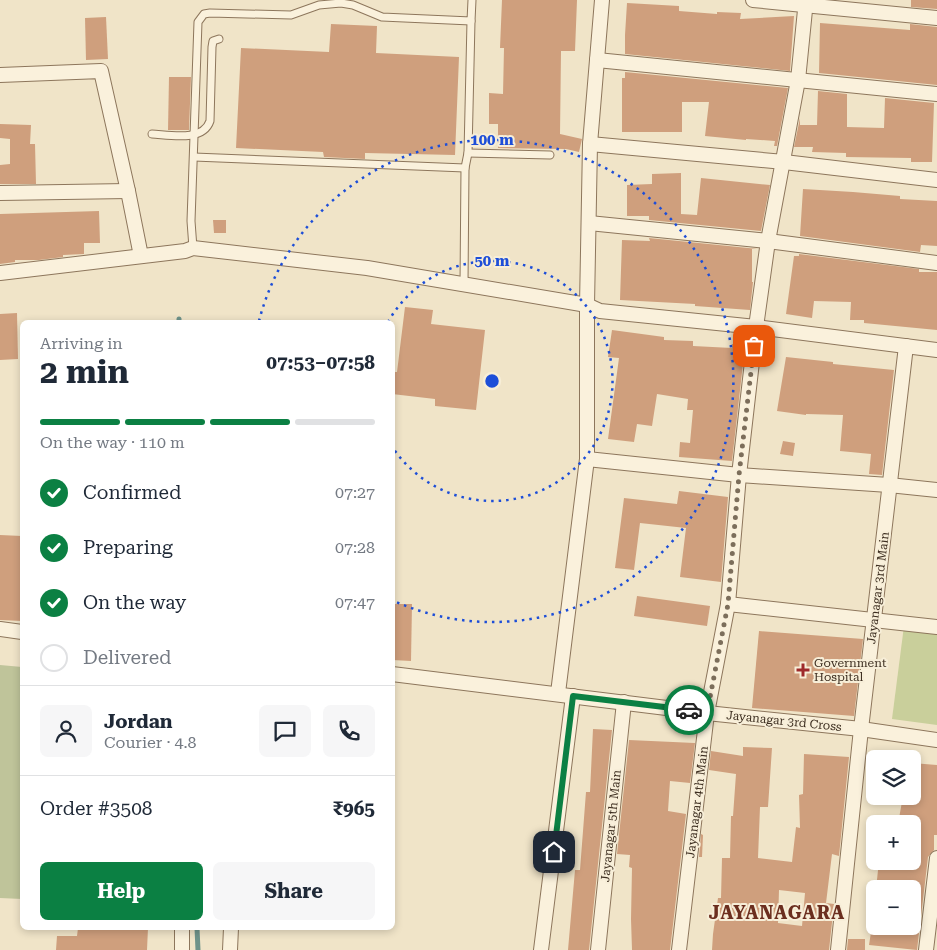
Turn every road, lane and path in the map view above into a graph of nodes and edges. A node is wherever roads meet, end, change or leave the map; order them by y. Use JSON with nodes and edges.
{"nodes":[{"id":1,"x":472,"y":0,"type":"edge"},
{"id":2,"x":602,"y":0,"type":"edge"},
{"id":3,"x":753,"y":0,"type":"edge"},
{"id":4,"x":806,"y":3,"type":"edge"},
{"id":5,"x":937,"y":18,"type":"edge"},
{"id":6,"x":471,"y":21,"type":"junction"},
{"id":7,"x":219,"y":39,"type":"dead end"},
{"id":8,"x":597,"y":60,"type":"junction"},
{"id":9,"x":0,"y":75,"type":"edge"},
{"id":10,"x":798,"y":80,"type":"junction"},
{"id":11,"x":937,"y":94,"type":"edge"},
{"id":12,"x":152,"y":134,"type":"dead end"},
{"id":13,"x":194,"y":135,"type":"junction"},
{"id":14,"x":590,"y":144,"type":"junction"},
{"id":15,"x":468,"y":153,"type":"junction"},
{"id":16,"x":550,"y":155,"type":"dead end"},
{"id":17,"x":194,"y":157,"type":"junction"},
{"id":18,"x":784,"y":162,"type":"junction"},
{"id":19,"x":466,"y":168,"type":"junction"},
{"id":20,"x":937,"y":180,"type":"edge"},
{"id":21,"x":128,"y":191,"type":"junction"},
{"id":22,"x":0,"y":193,"type":"edge"},
{"id":23,"x":589,"y":223,"type":"junction"},
{"id":24,"x":768,"y":241,"type":"junction"},
{"id":25,"x":189,"y":250,"type":"junction"},
{"id":26,"x":144,"y":255,"type":"junction"},
{"id":27,"x":937,"y":263,"type":"edge"},
{"id":28,"x":0,"y":273,"type":"edge"},
{"id":29,"x":464,"y":284,"type":"junction"},
{"id":30,"x":586,"y":305,"type":"junction"},
{"id":31,"x":756,"y":327,"type":"junction"},
{"id":32,"x":906,"y":346,"type":"junction"},
{"id":33,"x":937,"y":350,"type":"edge"},
{"id":34,"x":587,"y":459,"type":"junction"},
{"id":35,"x":739,"y":475,"type":"junction"},
{"id":36,"x":890,"y":485,"type":"junction"},
{"id":37,"x":937,"y":490,"type":"edge"},
{"id":38,"x":728,"y":604,"type":"junction"},
{"id":39,"x":874,"y":620,"type":"junction"},
{"id":40,"x":937,"y":627,"type":"edge"},
{"id":41,"x":0,"y":629,"type":"edge"},
{"id":42,"x":20,"y":632,"type":"edge"},
{"id":43,"x":395,"y":674,"type":"edge"},
{"id":44,"x":558,"y":693,"type":"junction"},
{"id":45,"x":573,"y":696,"type":"junction"},
{"id":46,"x":624,"y":702,"type":"junction"},
{"id":47,"x":707,"y":713,"type":"junction"},
{"id":48,"x":862,"y":728,"type":"junction"},
{"id":49,"x":937,"y":740,"type":"edge"},
{"id":50,"x":937,"y":858,"type":"edge"},
{"id":51,"x":182,"y":930,"type":"edge"},
{"id":52,"x":231,"y":930,"type":"edge"},
{"id":53,"x":182,"y":950,"type":"edge"},
{"id":54,"x":230,"y":950,"type":"edge"},
{"id":55,"x":541,"y":950,"type":"edge"},
{"id":56,"x":598,"y":950,"type":"edge"},
{"id":57,"x":679,"y":950,"type":"edge"},
{"id":58,"x":838,"y":950,"type":"edge"},
{"id":59,"x":926,"y":950,"type":"edge"}],
"edges":[{"from":1,"to":6,"type":"lane"},
{"from":2,"to":8,"type":"street"},
{"from":3,"to":4,"type":"street"},
{"from":4,"to":5,"type":"street"},
{"from":4,"to":10,"type":"street","name":"Jayanagar 4th Main"},
{"from":6,"to":13,"type":"lane"},
{"from":6,"to":15,"type":"lane"},
{"from":7,"to":13,"type":"lane"},
{"from":8,"to":10,"type":"street"},
{"from":8,"to":14,"type":"street"},
{"from":9,"to":21,"type":"street"},
{"from":10,"to":11,"type":"street"},
{"from":10,"to":18,"type":"street","name":"Jayanagar 4th Main"},
{"from":12,"to":13,"type":"lane"},
{"from":13,"to":17,"type":"lane"},
{"from":14,"to":18,"type":"street"},
{"from":14,"to":23,"type":"street"},
{"from":15,"to":16,"type":"lane"},
{"from":15,"to":19,"type":"lane"},
{"from":17,"to":19,"type":"lane"},
{"from":17,"to":25,"type":"lane"},
{"from":18,"to":20,"type":"street"},
{"from":18,"to":24,"type":"street","name":"Jayanagar 4th Main"},
{"from":19,"to":29,"type":"lane"},
{"from":21,"to":22,"type":"street"},
{"from":21,"to":26,"type":"street"},
{"from":23,"to":24,"type":"street"},
{"from":23,"to":30,"type":"street"},
{"from":24,"to":27,"type":"street"},
{"from":24,"to":31,"type":"street","name":"Jayanagar 4th Main"},
{"from":25,"to":26,"type":"street"},
{"from":25,"to":29,"type":"street"},
{"from":26,"to":28,"type":"street"},
{"from":29,"to":30,"type":"street"},
{"from":30,"to":31,"type":"street"},
{"from":30,"to":34,"type":"street"},
{"from":31,"to":32,"type":"street"},
{"from":31,"to":35,"type":"street","name":"Jayanagar 4th Main"},
{"from":32,"to":33,"type":"street"},
{"from":32,"to":36,"type":"street","name":"Jayanagar 3rd Main"},
{"from":34,"to":35,"type":"street"},
{"from":34,"to":44,"type":"street"},
{"from":35,"to":36,"type":"street"},
{"from":35,"to":38,"type":"street","name":"Jayanagar 4th Main"},
{"from":36,"to":37,"type":"street"},
{"from":36,"to":39,"type":"street","name":"Jayanagar 3rd Main"},
{"from":38,"to":39,"type":"street"},
{"from":38,"to":47,"type":"street","name":"Jayanagar 4th Main"},
{"from":39,"to":40,"type":"street"},
{"from":39,"to":48,"type":"street","name":"Jayanagar 3rd Main"},
{"from":41,"to":42,"type":"street"},
{"from":43,"to":44,"type":"street","name":"Jayanagar 3rd Cross"},
{"from":44,"to":45,"type":"street","name":"Jayanagar 3rd Cross"},
{"from":45,"to":46,"type":"street","name":"Jayanagar 3rd Cross"},
{"from":45,"to":55,"type":"street"},
{"from":46,"to":47,"type":"street","name":"Jayanagar 3rd Cross"},
{"from":46,"to":56,"type":"street","name":"Jayanagar 5th Main"},
{"from":47,"to":48,"type":"street","name":"Jayanagar 3rd Cross"},
{"from":47,"to":57,"type":"street","name":"Jayanagar 4th Main"},
{"from":48,"to":49,"type":"street","name":"Jayanagar 3rd Cross"},
{"from":48,"to":58,"type":"street","name":"Jayanagar 3rd Main"},
{"from":50,"to":59,"type":"street"},
{"from":51,"to":53,"type":"street"},
{"from":52,"to":54,"type":"street"}]}
